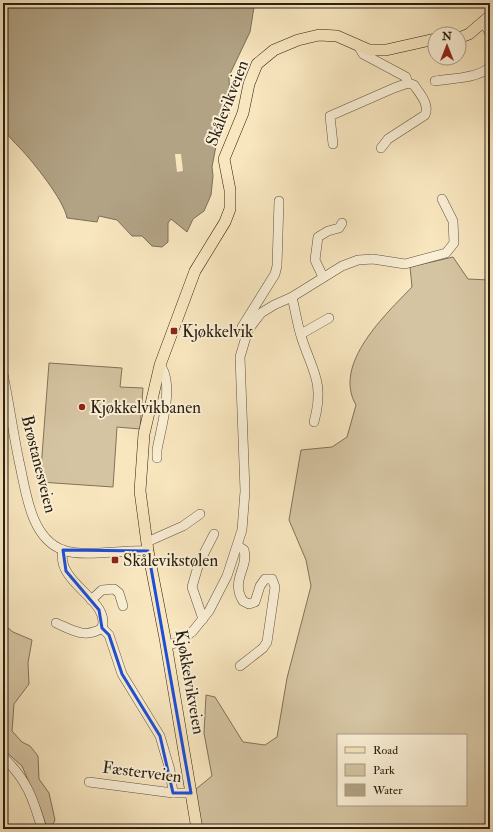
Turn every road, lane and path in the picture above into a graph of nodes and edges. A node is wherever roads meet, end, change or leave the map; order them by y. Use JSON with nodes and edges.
{"nodes":[{"id":1,"x":487,"y":19,"type":"edge"},
{"id":2,"x":490,"y":34,"type":"edge"},
{"id":3,"x":467,"y":35,"type":"edge"},
{"id":4,"x":427,"y":41,"type":"edge"},
{"id":5,"x":356,"y":44,"type":"junction"},
{"id":6,"x":490,"y":66,"type":"edge"},
{"id":7,"x":435,"y":82,"type":"dead end"},
{"id":8,"x":408,"y":83,"type":"junction"},
{"id":9,"x":333,"y":144,"type":"dead end"},
{"id":10,"x":381,"y":148,"type":"dead end"},
{"id":11,"x":442,"y":198,"type":"dead end"},
{"id":12,"x":279,"y":201,"type":"dead end"},
{"id":13,"x":342,"y":223,"type":"dead end"},
{"id":14,"x":323,"y":277,"type":"junction"},
{"id":15,"x":292,"y":297,"type":"junction"},
{"id":16,"x":328,"y":318,"type":"dead end"},
{"id":17,"x":301,"y":334,"type":"junction"},
{"id":18,"x":246,"y":335,"type":"junction"},
{"id":19,"x":168,"y":342,"type":"joint"},
{"id":20,"x":160,"y":365,"type":"junction"},
{"id":21,"x":3,"y":374,"type":"edge"},
{"id":22,"x":314,"y":422,"type":"dead end"},
{"id":23,"x":157,"y":458,"type":"dead end"},
{"id":24,"x":200,"y":514,"type":"dead end"},
{"id":25,"x":214,"y":534,"type":"dead end"},
{"id":26,"x":148,"y":546,"type":"junction"},
{"id":27,"x":238,"y":546,"type":"junction"},
{"id":28,"x":63,"y":550,"type":"junction"},
{"id":29,"x":91,"y":600,"type":"junction"},
{"id":30,"x":123,"y":606,"type":"dead end"},
{"id":31,"x":203,"y":620,"type":"junction"},
{"id":32,"x":56,"y":623,"type":"dead end"},
{"id":33,"x":102,"y":628,"type":"junction"},
{"id":34,"x":166,"y":646,"type":"junction"},
{"id":35,"x":240,"y":666,"type":"dead end"},
{"id":36,"x":3,"y":758,"type":"edge"},
{"id":37,"x":89,"y":782,"type":"dead end"},
{"id":38,"x":173,"y":793,"type":"junction"},
{"id":39,"x":192,"y":793,"type":"junction"},
{"id":40,"x":42,"y":829,"type":"edge"},
{"id":41,"x":197,"y":829,"type":"edge"}],
"edges":[{"from":1,"to":2,"type":"street"},
{"from":1,"to":3,"type":"main road"},
{"from":4,"to":5,"type":"main road","name":"Skålevikveien"},
{"from":5,"to":8,"type":"street","name":"Skålevikveien"},
{"from":5,"to":19,"type":"main road","name":"Skålevikveien"},
{"from":6,"to":7,"type":"street"},
{"from":8,"to":9,"type":"street"},
{"from":8,"to":10,"type":"street","name":"Skålevikveien"},
{"from":11,"to":14,"type":"street"},
{"from":12,"to":18,"type":"street"},
{"from":13,"to":14,"type":"street"},
{"from":14,"to":15,"type":"street"},
{"from":15,"to":17,"type":"street"},
{"from":15,"to":18,"type":"street"},
{"from":16,"to":17,"type":"street"},
{"from":17,"to":22,"type":"street"},
{"from":18,"to":27,"type":"street"},
{"from":19,"to":20,"type":"main road","name":"Kjøkkelvikveien"},
{"from":20,"to":23,"type":"street"},
{"from":20,"to":26,"type":"main road","name":"Kjøkkelvikveien"},
{"from":21,"to":28,"type":"street","name":"Brøstanesveien"},
{"from":24,"to":26,"type":"street"},
{"from":25,"to":31,"type":"street"},
{"from":26,"to":28,"type":"street","name":"Brøstanesveien"},
{"from":26,"to":34,"type":"main road","name":"Kjøkkelvikveien"},
{"from":27,"to":31,"type":"street"},
{"from":27,"to":35,"type":"street"},
{"from":28,"to":29,"type":"street"},
{"from":29,"to":30,"type":"street"},
{"from":29,"to":33,"type":"street"},
{"from":31,"to":34,"type":"street"},
{"from":32,"to":33,"type":"street"},
{"from":33,"to":38,"type":"street"},
{"from":34,"to":39,"type":"main road","name":"Kjøkkelvikveien"},
{"from":36,"to":40,"type":"street"},
{"from":37,"to":38,"type":"street","name":"Fæsterveien"},
{"from":38,"to":39,"type":"street","name":"Fæsterveien"},
{"from":39,"to":41,"type":"main road","name":"Kjøkkelvikveien"}]}
